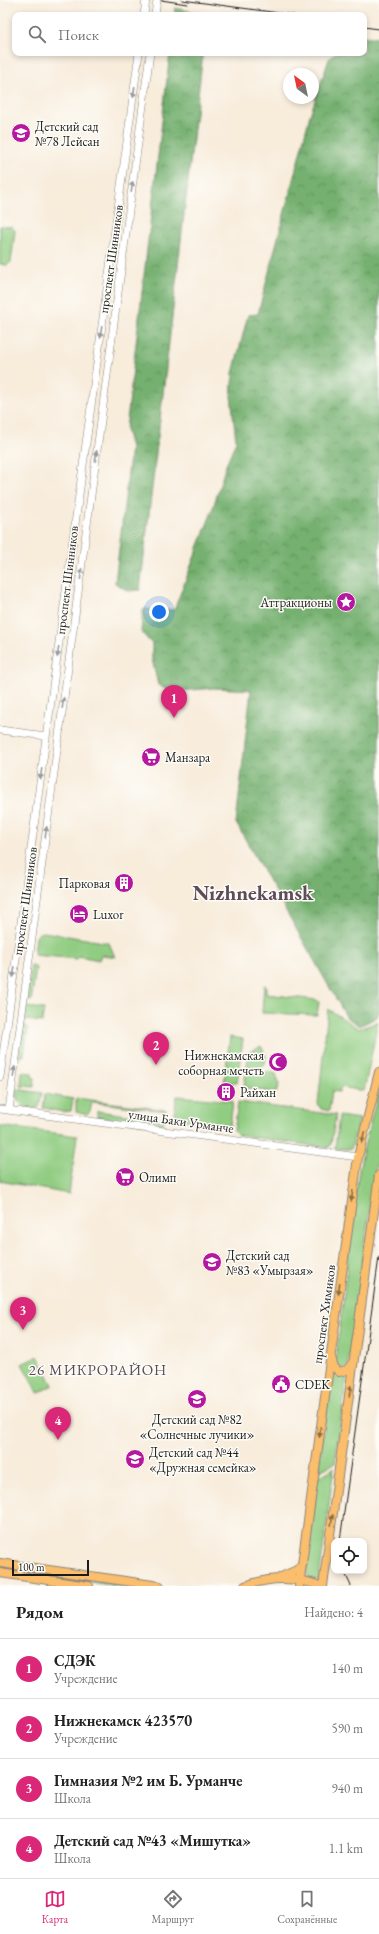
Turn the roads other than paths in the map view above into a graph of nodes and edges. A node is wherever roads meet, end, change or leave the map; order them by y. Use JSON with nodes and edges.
{"nodes":[{"id":1,"x":146,"y":0,"type":"edge"},
{"id":2,"x":157,"y":0,"type":"edge"},
{"id":3,"x":144,"y":12,"type":"edge"},
{"id":4,"x":155,"y":12,"type":"edge"},
{"id":5,"x":139,"y":56,"type":"edge"},
{"id":6,"x":150,"y":56,"type":"edge"},
{"id":7,"x":138,"y":62,"type":"junction"},
{"id":8,"x":149,"y":63,"type":"junction"},
{"id":9,"x":0,"y":730,"type":"edge"},
{"id":10,"x":46,"y":736,"type":"junction"},
{"id":11,"x":379,"y":1072,"type":"edge"},
{"id":12,"x":0,"y":1078,"type":"edge"},
{"id":13,"x":0,"y":1109,"type":"edge"},
{"id":14,"x":9,"y":1110,"type":"junction"},
{"id":15,"x":358,"y":1157,"type":"junction"},
{"id":16,"x":379,"y":1175,"type":"edge"},
{"id":17,"x":331,"y":1354,"type":"junction"},
{"id":18,"x":354,"y":1361,"type":"junction"},
{"id":19,"x":303,"y":1562,"type":"junction"},
{"id":20,"x":0,"y":1563,"type":"edge"},
{"id":21,"x":0,"y":1573,"type":"edge"},
{"id":22,"x":279,"y":1578,"type":"junction"},
{"id":23,"x":300,"y":1583,"type":"edge"},
{"id":24,"x":248,"y":1585,"type":"edge"},
{"id":25,"x":89,"y":1586,"type":"edge"},
{"id":26,"x":160,"y":1586,"type":"edge"},
{"id":27,"x":321,"y":1586,"type":"edge"}],
"edges":[{"from":1,"to":3,"type":"street"},
{"from":2,"to":4,"type":"street"},
{"from":5,"to":7,"type":"street","name":"проспект Шинников"},
{"from":6,"to":8,"type":"street","name":"проспект Шинников"},
{"from":7,"to":8,"type":"street"},
{"from":7,"to":10,"type":"street","name":"проспект Шинников","one_way":true},
{"from":14,"to":8,"type":"street","name":"проспект Шинников","one_way":true},
{"from":9,"to":10,"type":"street"},
{"from":10,"to":12,"type":"street","name":"проспект Шинников","one_way":true},
{"from":11,"to":15,"type":"main road","name":"проспект Химиков","one_way":true},
{"from":13,"to":14,"type":"street","name":"улица Баки Урманче"},
{"from":14,"to":15,"type":"street","name":"улица Баки Урманче"},
{"from":15,"to":17,"type":"main road","name":"проспект Химиков","one_way":true},
{"from":16,"to":18,"type":"main road"},
{"from":17,"to":18,"type":"main road"},
{"from":17,"to":19,"type":"main road","name":"проспект Химиков","one_way":true},
{"from":27,"to":18,"type":"main road","one_way":true},
{"from":19,"to":22,"type":"main road"},
{"from":19,"to":23,"type":"main road","name":"проспект Химиков"},
{"from":20,"to":26,"type":"main road"},
{"from":21,"to":25,"type":"main road"},
{"from":22,"to":23,"type":"main road"},
{"from":22,"to":24,"type":"main road"},
{"from":23,"to":27,"type":"main road"}]}
